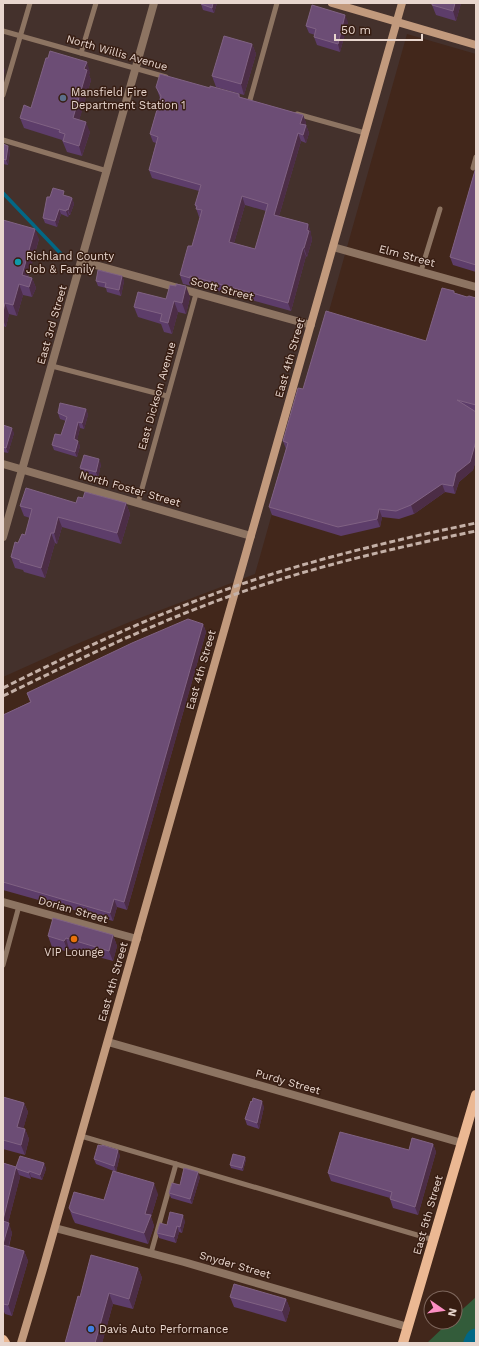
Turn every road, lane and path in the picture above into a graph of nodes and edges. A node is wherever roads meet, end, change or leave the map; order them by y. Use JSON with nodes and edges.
{"nodes":[{"id":1,"x":30,"y":3,"type":"edge"},
{"id":2,"x":96,"y":3,"type":"edge"},
{"id":3,"x":154,"y":3,"type":"edge"},
{"id":4,"x":277,"y":3,"type":"edge"},
{"id":5,"x":332,"y":3,"type":"edge"},
{"id":6,"x":402,"y":3,"type":"edge"},
{"id":7,"x":396,"y":22,"type":"junction"},
{"id":8,"x":3,"y":31,"type":"edge"},
{"id":9,"x":20,"y":36,"type":"junction"},
{"id":10,"x":476,"y":45,"type":"edge"},
{"id":11,"x":81,"y":53,"type":"junction"},
{"id":12,"x":135,"y":69,"type":"junction"},
{"id":13,"x":174,"y":79,"type":"edge"},
{"id":14,"x":3,"y":95,"type":"edge"},
{"id":15,"x":243,"y":98,"type":"edge"},
{"id":16,"x":250,"y":100,"type":"junction"},
{"id":17,"x":258,"y":103,"type":"edge"},
{"id":18,"x":288,"y":111,"type":"edge"},
{"id":19,"x":365,"y":133,"type":"junction"},
{"id":20,"x":3,"y":140,"type":"edge"},
{"id":21,"x":476,"y":157,"type":"edge"},
{"id":22,"x":473,"y":168,"type":"dead end"},
{"id":23,"x":107,"y":170,"type":"junction"},
{"id":24,"x":440,"y":209,"type":"dead end"},
{"id":25,"x":333,"y":247,"type":"junction"},
{"id":26,"x":81,"y":261,"type":"junction"},
{"id":27,"x":421,"y":271,"type":"junction"},
{"id":28,"x":476,"y":287,"type":"edge"},
{"id":29,"x":196,"y":294,"type":"junction"},
{"id":30,"x":310,"y":325,"type":"junction"},
{"id":31,"x":52,"y":366,"type":"junction"},
{"id":32,"x":167,"y":396,"type":"junction"},
{"id":33,"x":3,"y":464,"type":"edge"},
{"id":34,"x":22,"y":470,"type":"junction"},
{"id":35,"x":138,"y":503,"type":"junction"},
{"id":36,"x":251,"y":536,"type":"junction"},
{"id":37,"x":3,"y":537,"type":"edge"},
{"id":38,"x":3,"y":902,"type":"edge"},
{"id":39,"x":19,"y":906,"type":"junction"},
{"id":40,"x":136,"y":939,"type":"junction"},
{"id":41,"x":3,"y":965,"type":"edge"},
{"id":42,"x":108,"y":1042,"type":"junction"},
{"id":43,"x":476,"y":1095,"type":"edge"},
{"id":44,"x":81,"y":1136,"type":"junction"},
{"id":45,"x":462,"y":1142,"type":"junction"},
{"id":46,"x":176,"y":1164,"type":"junction"},
{"id":47,"x":55,"y":1228,"type":"junction"},
{"id":48,"x":434,"y":1240,"type":"junction"},
{"id":49,"x":151,"y":1253,"type":"junction"},
{"id":50,"x":408,"y":1327,"type":"junction"},
{"id":51,"x":3,"y":1340,"type":"edge"},
{"id":52,"x":5,"y":1343,"type":"edge"},
{"id":53,"x":21,"y":1343,"type":"edge"},
{"id":54,"x":403,"y":1343,"type":"edge"}],
"edges":[{"from":1,"to":9,"type":"lane"},
{"from":2,"to":11,"type":"lane"},
{"from":3,"to":12,"type":"street","name":"East 3rd Street"},
{"from":4,"to":16,"type":"lane"},
{"from":5,"to":7,"type":"main road"},
{"from":6,"to":7,"type":"main road","name":"East 4th Street"},
{"from":7,"to":10,"type":"main road"},
{"from":7,"to":19,"type":"main road","name":"East 4th Street"},
{"from":8,"to":9,"type":"lane","name":"North Willis Avenue"},
{"from":9,"to":11,"type":"lane","name":"North Willis Avenue"},
{"from":9,"to":14,"type":"lane"},
{"from":11,"to":12,"type":"lane","name":"North Willis Avenue"},
{"from":12,"to":13,"type":"lane","name":"North Willis Avenue"},
{"from":12,"to":23,"type":"street","name":"East 3rd Street"},
{"from":15,"to":16,"type":"lane"},
{"from":16,"to":17,"type":"lane"},
{"from":18,"to":19,"type":"lane"},
{"from":19,"to":25,"type":"main road","name":"East 4th Street"},
{"from":20,"to":23,"type":"lane"},
{"from":21,"to":22,"type":"lane"},
{"from":23,"to":26,"type":"street","name":"East 3rd Street"},
{"from":24,"to":27,"type":"lane"},
{"from":25,"to":27,"type":"street","name":"Elm Street"},
{"from":25,"to":30,"type":"main road","name":"East 4th Street"},
{"from":26,"to":29,"type":"street","name":"Scott Street"},
{"from":26,"to":31,"type":"street","name":"East 3rd Street"},
{"from":27,"to":28,"type":"street","name":"Elm Street"},
{"from":29,"to":30,"type":"street","name":"Scott Street"},
{"from":29,"to":32,"type":"lane","name":"East Dickson Avenue"},
{"from":30,"to":36,"type":"main road","name":"East 4th Street"},
{"from":31,"to":32,"type":"lane"},
{"from":31,"to":34,"type":"street","name":"East 3rd Street"},
{"from":32,"to":35,"type":"lane","name":"East Dickson Avenue"},
{"from":33,"to":34,"type":"street","name":"North Foster Street"},
{"from":34,"to":35,"type":"street","name":"North Foster Street"},
{"from":34,"to":37,"type":"street","name":"East 3rd Street"},
{"from":35,"to":36,"type":"street","name":"North Foster Street"},
{"from":36,"to":40,"type":"main road","name":"East 4th Street"},
{"from":38,"to":39,"type":"street","name":"Dorian Street"},
{"from":39,"to":40,"type":"street","name":"Dorian Street"},
{"from":39,"to":41,"type":"lane"},
{"from":40,"to":42,"type":"main road","name":"East 4th Street"},
{"from":42,"to":44,"type":"main road","name":"East 4th Street"},
{"from":42,"to":45,"type":"street","name":"Purdy Street"},
{"from":43,"to":45,"type":"main road","name":"East 5th Street"},
{"from":44,"to":46,"type":"lane"},
{"from":44,"to":47,"type":"main road","name":"East 4th Street"},
{"from":45,"to":48,"type":"main road","name":"East 5th Street"},
{"from":46,"to":48,"type":"lane"},
{"from":46,"to":49,"type":"lane"},
{"from":47,"to":49,"type":"street","name":"Snyder Street"},
{"from":47,"to":53,"type":"main road","name":"East 4th Street"},
{"from":48,"to":50,"type":"main road","name":"East 5th Street"},
{"from":49,"to":50,"type":"street","name":"Snyder Street"},
{"from":50,"to":54,"type":"main road","name":"East 5th Street"},
{"from":51,"to":52,"type":"main road"}]}
